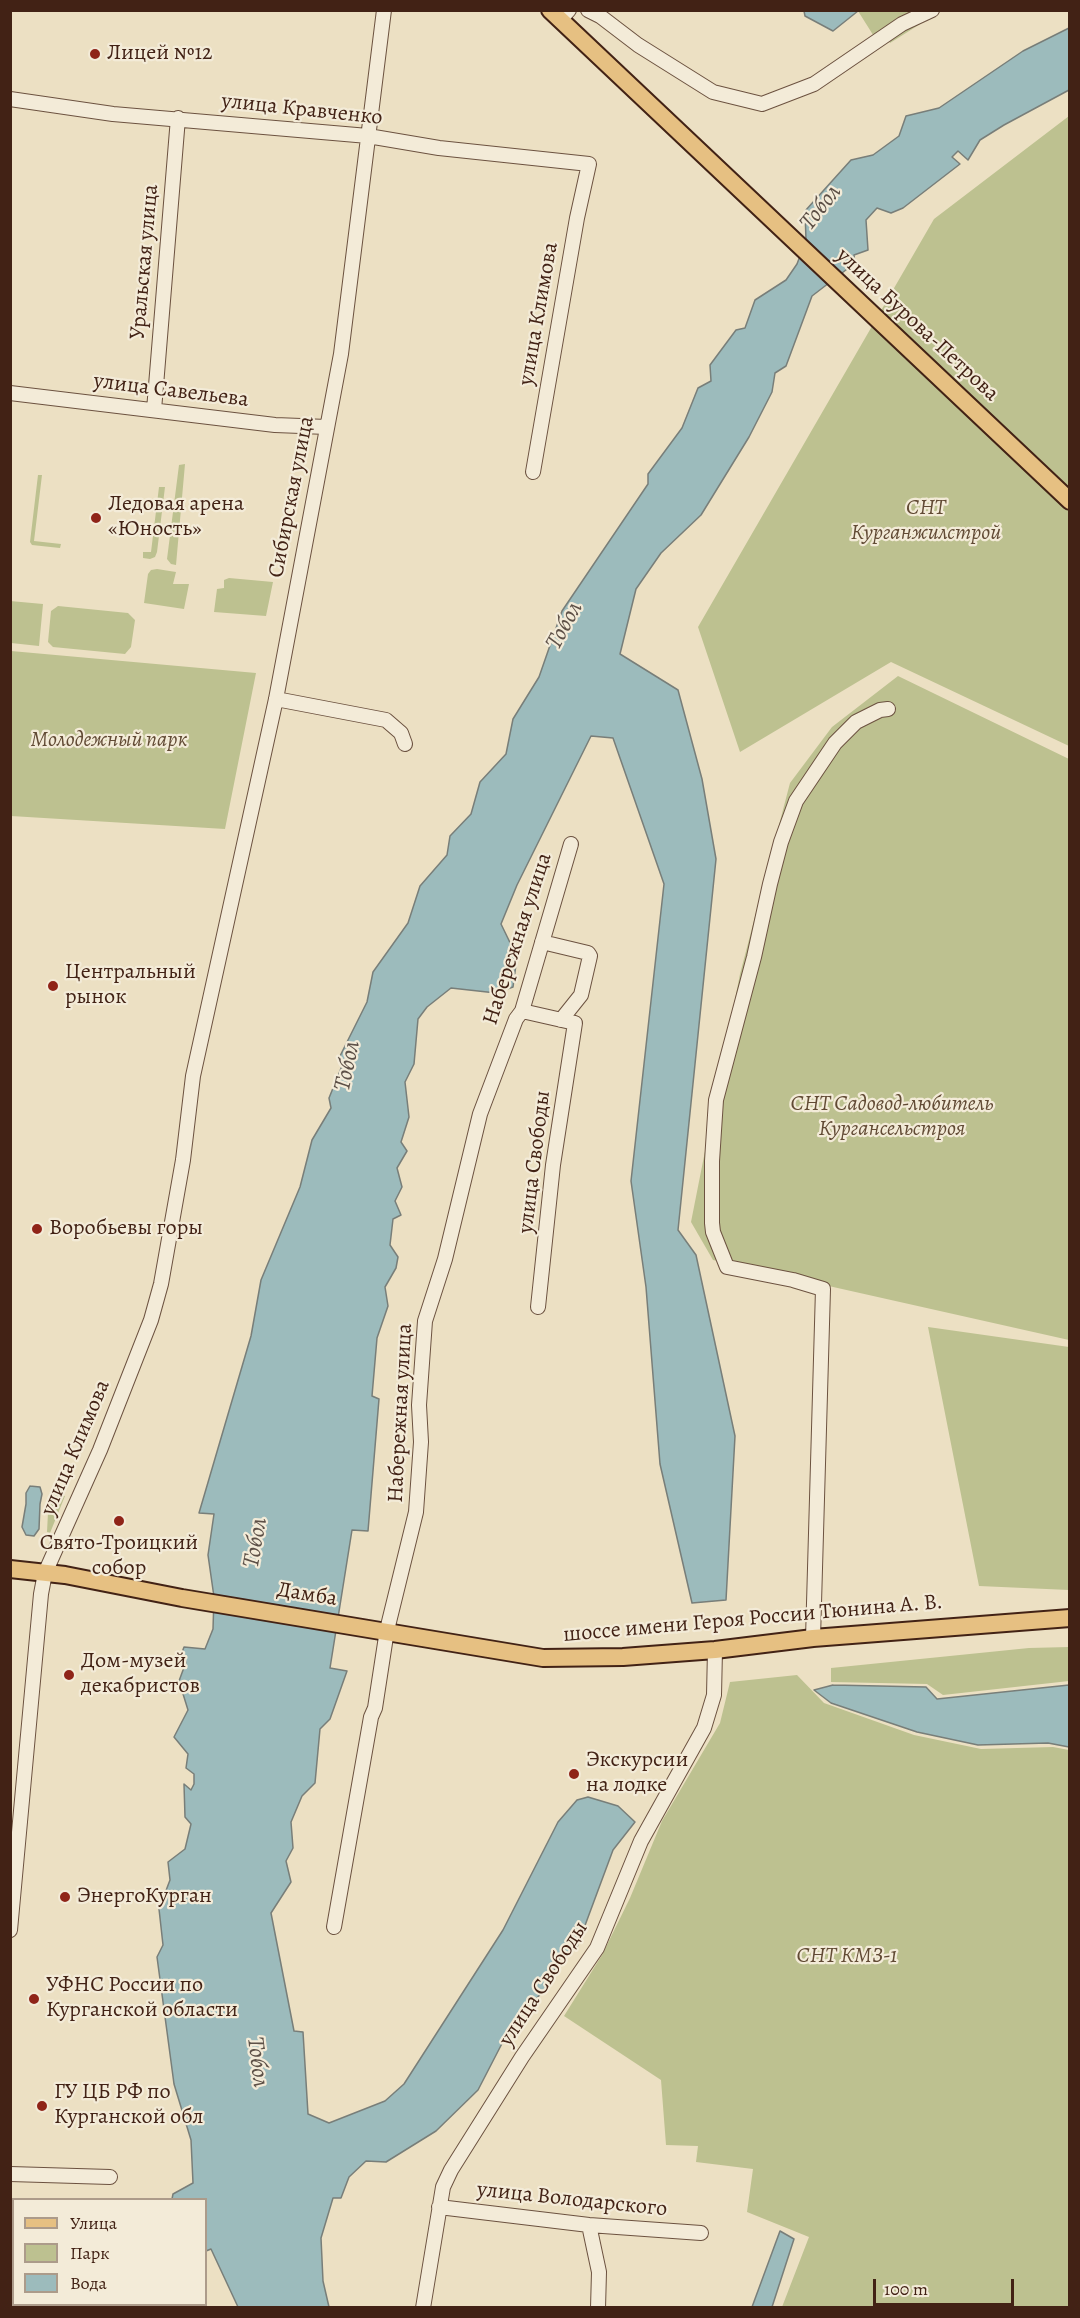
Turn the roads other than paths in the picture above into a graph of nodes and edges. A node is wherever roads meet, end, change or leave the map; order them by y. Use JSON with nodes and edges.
{"nodes":[{"id":1,"x":384,"y":10,"type":"edge"},
{"id":2,"x":588,"y":10,"type":"edge"},
{"id":3,"x":932,"y":10,"type":"edge"},
{"id":4,"x":559,"y":14,"type":"edge"},
{"id":5,"x":10,"y":99,"type":"edge"},
{"id":6,"x":178,"y":118,"type":"junction"},
{"id":7,"x":368,"y":136,"type":"junction"},
{"id":8,"x":589,"y":164,"type":"joint"},
{"id":9,"x":10,"y":393,"type":"edge"},
{"id":10,"x":154,"y":410,"type":"junction"},
{"id":11,"x":327,"y":427,"type":"junction"},
{"id":12,"x":533,"y":472,"type":"dead end"},
{"id":13,"x":1070,"y":501,"type":"edge"},
{"id":14,"x":276,"y":699,"type":"junction"},
{"id":15,"x":888,"y":709,"type":"dead end"},
{"id":16,"x":405,"y":744,"type":"dead end"},
{"id":17,"x":571,"y":844,"type":"dead end"},
{"id":18,"x":542,"y":942,"type":"junction"},
{"id":19,"x":214,"y":987,"type":"joint"},
{"id":20,"x":522,"y":1011,"type":"junction"},
{"id":21,"x":568,"y":1021,"type":"junction"},
{"id":22,"x":538,"y":1307,"type":"dead end"},
{"id":23,"x":10,"y":1569,"type":"edge"},
{"id":24,"x":45,"y":1573,"type":"junction"},
{"id":25,"x":1070,"y":1618,"type":"edge"},
{"id":26,"x":387,"y":1630,"type":"junction"},
{"id":27,"x":813,"y":1638,"type":"junction"},
{"id":28,"x":715,"y":1650,"type":"junction"},
{"id":29,"x":13,"y":1884,"type":"edge"},
{"id":30,"x":334,"y":1927,"type":"dead end"},
{"id":31,"x":10,"y":1930,"type":"edge"},
{"id":32,"x":10,"y":2174,"type":"edge"},
{"id":33,"x":110,"y":2177,"type":"dead end"},
{"id":34,"x":439,"y":2207,"type":"junction"},
{"id":35,"x":589,"y":2225,"type":"junction"},
{"id":36,"x":700,"y":2233,"type":"dead end"},
{"id":37,"x":423,"y":2307,"type":"edge"},
{"id":38,"x":598,"y":2307,"type":"edge"}],
"edges":[{"from":1,"to":7,"type":"street","name":"Сибирская улица"},
{"from":2,"to":3,"type":"street"},
{"from":4,"to":13,"type":"main road","name":"улица Бурова-Петрова"},
{"from":5,"to":6,"type":"street","name":"улица Кравченко"},
{"from":6,"to":7,"type":"street","name":"улица Кравченко"},
{"from":6,"to":10,"type":"street","name":"Уральская улица"},
{"from":7,"to":8,"type":"street","name":"улица Кравченко"},
{"from":7,"to":11,"type":"street","name":"Сибирская улица"},
{"from":8,"to":12,"type":"street","name":"улица Климова"},
{"from":9,"to":10,"type":"street","name":"улица Савельева"},
{"from":10,"to":11,"type":"street","name":"улица Савельева"},
{"from":11,"to":14,"type":"street","name":"Сибирская улица"},
{"from":14,"to":16,"type":"street"},
{"from":14,"to":19,"type":"street","name":"Сибирская улица"},
{"from":15,"to":27,"type":"street"},
{"from":17,"to":18,"type":"street","name":"Набережная улица"},
{"from":18,"to":20,"type":"street","name":"Набережная улица"},
{"from":18,"to":21,"type":"street","name":"улица Свободы"},
{"from":19,"to":24,"type":"street","name":"улица Климова"},
{"from":20,"to":21,"type":"street"},
{"from":20,"to":26,"type":"street","name":"Набережная улица"},
{"from":21,"to":22,"type":"street","name":"улица Свободы"},
{"from":23,"to":24,"type":"main road","name":"Дамба"},
{"from":24,"to":26,"type":"main road","name":"Дамба"},
{"from":24,"to":29,"type":"street","name":"улица Климова"},
{"from":25,"to":27,"type":"main road","name":"шоссе имени Героя России Тюнина А. В."},
{"from":26,"to":28,"type":"main road","name":"шоссе имени Героя России Тюнина А. В."},
{"from":26,"to":30,"type":"street","name":"Набережная улица"},
{"from":27,"to":28,"type":"main road","name":"шоссе имени Героя России Тюнина А. В."},
{"from":28,"to":34,"type":"street","name":"улица Свободы"},
{"from":29,"to":31,"type":"street","name":"улица Климова"},
{"from":32,"to":33,"type":"street"},
{"from":34,"to":35,"type":"street","name":"улица Володарского"},
{"from":34,"to":37,"type":"street","name":"улица Свободы"},
{"from":35,"to":36,"type":"street","name":"улица Володарского"},
{"from":35,"to":38,"type":"street"}]}
